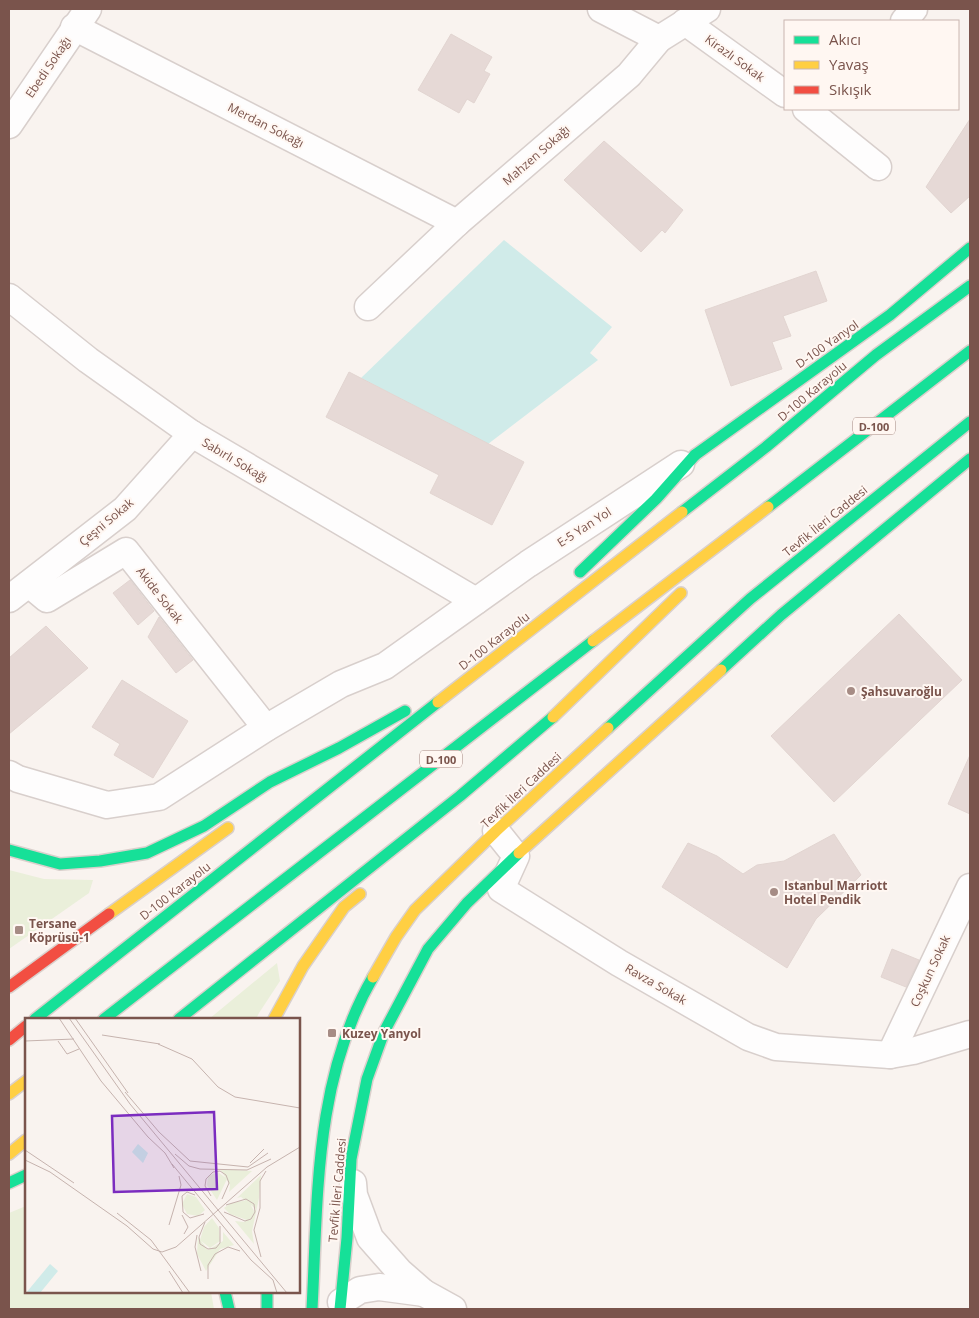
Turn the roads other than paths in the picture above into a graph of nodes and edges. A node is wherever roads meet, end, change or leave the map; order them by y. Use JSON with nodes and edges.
{"nodes":[{"id":1,"x":601,"y":9,"type":"edge"},
{"id":2,"x":707,"y":9,"type":"edge"},
{"id":3,"x":914,"y":9,"type":"edge"},
{"id":4,"x":81,"y":18,"type":"edge"},
{"id":5,"x":905,"y":20,"type":"edge"},
{"id":6,"x":685,"y":22,"type":"junction"},
{"id":7,"x":659,"y":39,"type":"junction"},
{"id":8,"x":784,"y":93,"type":"edge"},
{"id":9,"x":820,"y":113,"type":"edge"},
{"id":10,"x":9,"y":125,"type":"edge"},
{"id":11,"x":878,"y":167,"type":"dead end"},
{"id":12,"x":457,"y":224,"type":"junction"},
{"id":13,"x":970,"y":248,"type":"edge"},
{"id":14,"x":970,"y":286,"type":"edge"},
{"id":15,"x":9,"y":297,"type":"edge"},
{"id":16,"x":368,"y":307,"type":"dead end"},
{"id":17,"x":970,"y":351,"type":"edge"},
{"id":18,"x":970,"y":422,"type":"edge"},
{"id":19,"x":192,"y":434,"type":"junction"},
{"id":20,"x":694,"y":455,"type":"junction"},
{"id":21,"x":970,"y":459,"type":"edge"},
{"id":22,"x":778,"y":500,"type":"junction"},
{"id":23,"x":708,"y":568,"type":"dead end"},
{"id":24,"x":573,"y":579,"type":"dead end"},
{"id":25,"x":687,"y":588,"type":"dead end"},
{"id":26,"x":19,"y":592,"type":"edge"},
{"id":27,"x":552,"y":599,"type":"dead end"},
{"id":28,"x":476,"y":602,"type":"junction"},
{"id":29,"x":475,"y":673,"type":"junction"},
{"id":30,"x":266,"y":728,"type":"junction"},
{"id":31,"x":338,"y":748,"type":"junction"},
{"id":32,"x":9,"y":774,"type":"edge"},
{"id":33,"x":282,"y":789,"type":"dead end"},
{"id":34,"x":460,"y":796,"type":"junction"},
{"id":35,"x":234,"y":824,"type":"dead end"},
{"id":36,"x":496,"y":831,"type":"junction"},
{"id":37,"x":422,"y":840,"type":"dead end"},
{"id":38,"x":9,"y":850,"type":"edge"},
{"id":39,"x":516,"y":856,"type":"junction"},
{"id":40,"x":970,"y":887,"type":"edge"},
{"id":41,"x":366,"y":889,"type":"dead end"},
{"id":42,"x":9,"y":987,"type":"edge"},
{"id":43,"x":36,"y":1018,"type":"edge"},
{"id":44,"x":105,"y":1018,"type":"edge"},
{"id":45,"x":180,"y":1018,"type":"edge"},
{"id":46,"x":275,"y":1018,"type":"edge"},
{"id":47,"x":25,"y":1027,"type":"edge"},
{"id":48,"x":970,"y":1034,"type":"edge"},
{"id":49,"x":9,"y":1040,"type":"edge"},
{"id":50,"x":890,"y":1055,"type":"junction"},
{"id":51,"x":25,"y":1082,"type":"edge"},
{"id":52,"x":9,"y":1094,"type":"edge"},
{"id":53,"x":25,"y":1141,"type":"edge"},
{"id":54,"x":9,"y":1154,"type":"edge"},
{"id":55,"x":351,"y":1160,"type":"junction"},
{"id":56,"x":25,"y":1175,"type":"edge"},
{"id":57,"x":9,"y":1183,"type":"edge"},
{"id":58,"x":225,"y":1293,"type":"edge"},
{"id":59,"x":267,"y":1293,"type":"edge"},
{"id":60,"x":424,"y":1293,"type":"junction"},
{"id":61,"x":341,"y":1305,"type":"edge"},
{"id":62,"x":229,"y":1309,"type":"edge"},
{"id":63,"x":267,"y":1309,"type":"edge"},
{"id":64,"x":312,"y":1309,"type":"edge"},
{"id":65,"x":453,"y":1309,"type":"edge"}],
"edges":[{"from":1,"to":7,"type":"street"},
{"from":2,"to":6,"type":"street","name":"Mahzen Sokağı"},
{"from":3,"to":5,"type":"street"},
{"from":4,"to":10,"type":"street","name":"Ebedi Sokağı"},
{"from":4,"to":12,"type":"street","name":"Merdan Sokağı"},
{"from":6,"to":7,"type":"street","name":"Mahzen Sokağı"},
{"from":6,"to":8,"type":"street","name":"Kirazlı Sokak"},
{"from":7,"to":12,"type":"street","name":"Mahzen Sokağı"},
{"from":9,"to":11,"type":"street"},
{"from":12,"to":16,"type":"street","name":"Mahzen Sokağı"},
{"from":13,"to":20,"type":"main road","name":"D-100 Yanyol"},
{"from":14,"to":29,"type":"main road","name":"D-100 Karayolu"},
{"from":15,"to":19,"type":"street","name":"Sabırlı Sokağı"},
{"from":17,"to":22,"type":"main road","number":"D-100"},
{"from":18,"to":36,"type":"main road","name":"Tevfik İleri Caddesi"},
{"from":19,"to":26,"type":"street","name":"Çeşni Sokak"},
{"from":19,"to":28,"type":"street","name":"Sabırlı Sokağı"},
{"from":20,"to":24,"type":"main road","name":"D-100 Yanyol"},
{"from":20,"to":28,"type":"street","name":"E-5 Yan Yol"},
{"from":21,"to":39,"type":"main road","name":"Tevfik İleri Caddesi"},
{"from":22,"to":23,"type":"main road"},
{"from":22,"to":44,"type":"main road","number":"D-100"},
{"from":25,"to":34,"type":"main road"},
{"from":26,"to":30,"type":"street","name":"Akide Sokak"},
{"from":27,"to":29,"type":"main road"},
{"from":28,"to":30,"type":"street","name":"E-5 Yan Yol"},
{"from":29,"to":31,"type":"main road"},
{"from":29,"to":43,"type":"main road","name":"D-100 Karayolu"},
{"from":30,"to":32,"type":"street","name":"E-5 Yan Yol"},
{"from":31,"to":33,"type":"main road"},
{"from":31,"to":38,"type":"main road"},
{"from":34,"to":37,"type":"main road"},
{"from":34,"to":45,"type":"main road"},
{"from":35,"to":42,"type":"main road"},
{"from":36,"to":39,"type":"street"},
{"from":36,"to":64,"type":"main road","name":"Tevfik İleri Caddesi"},
{"from":39,"to":50,"type":"street","name":"Ravza Sokak"},
{"from":39,"to":55,"type":"main road","name":"Tevfik İleri Caddesi"},
{"from":40,"to":50,"type":"street","name":"Coşkun Sokak"},
{"from":41,"to":46,"type":"main road"},
{"from":47,"to":49,"type":"main road"},
{"from":48,"to":50,"type":"street"},
{"from":51,"to":52,"type":"main road"},
{"from":53,"to":54,"type":"main road"},
{"from":55,"to":60,"type":"street"},
{"from":55,"to":61,"type":"main road","name":"Tevfik İleri Caddesi"},
{"from":56,"to":57,"type":"main road"},
{"from":58,"to":62,"type":"main road"},
{"from":59,"to":63,"type":"main road"},
{"from":60,"to":61,"type":"street"},
{"from":60,"to":65,"type":"street"}]}
